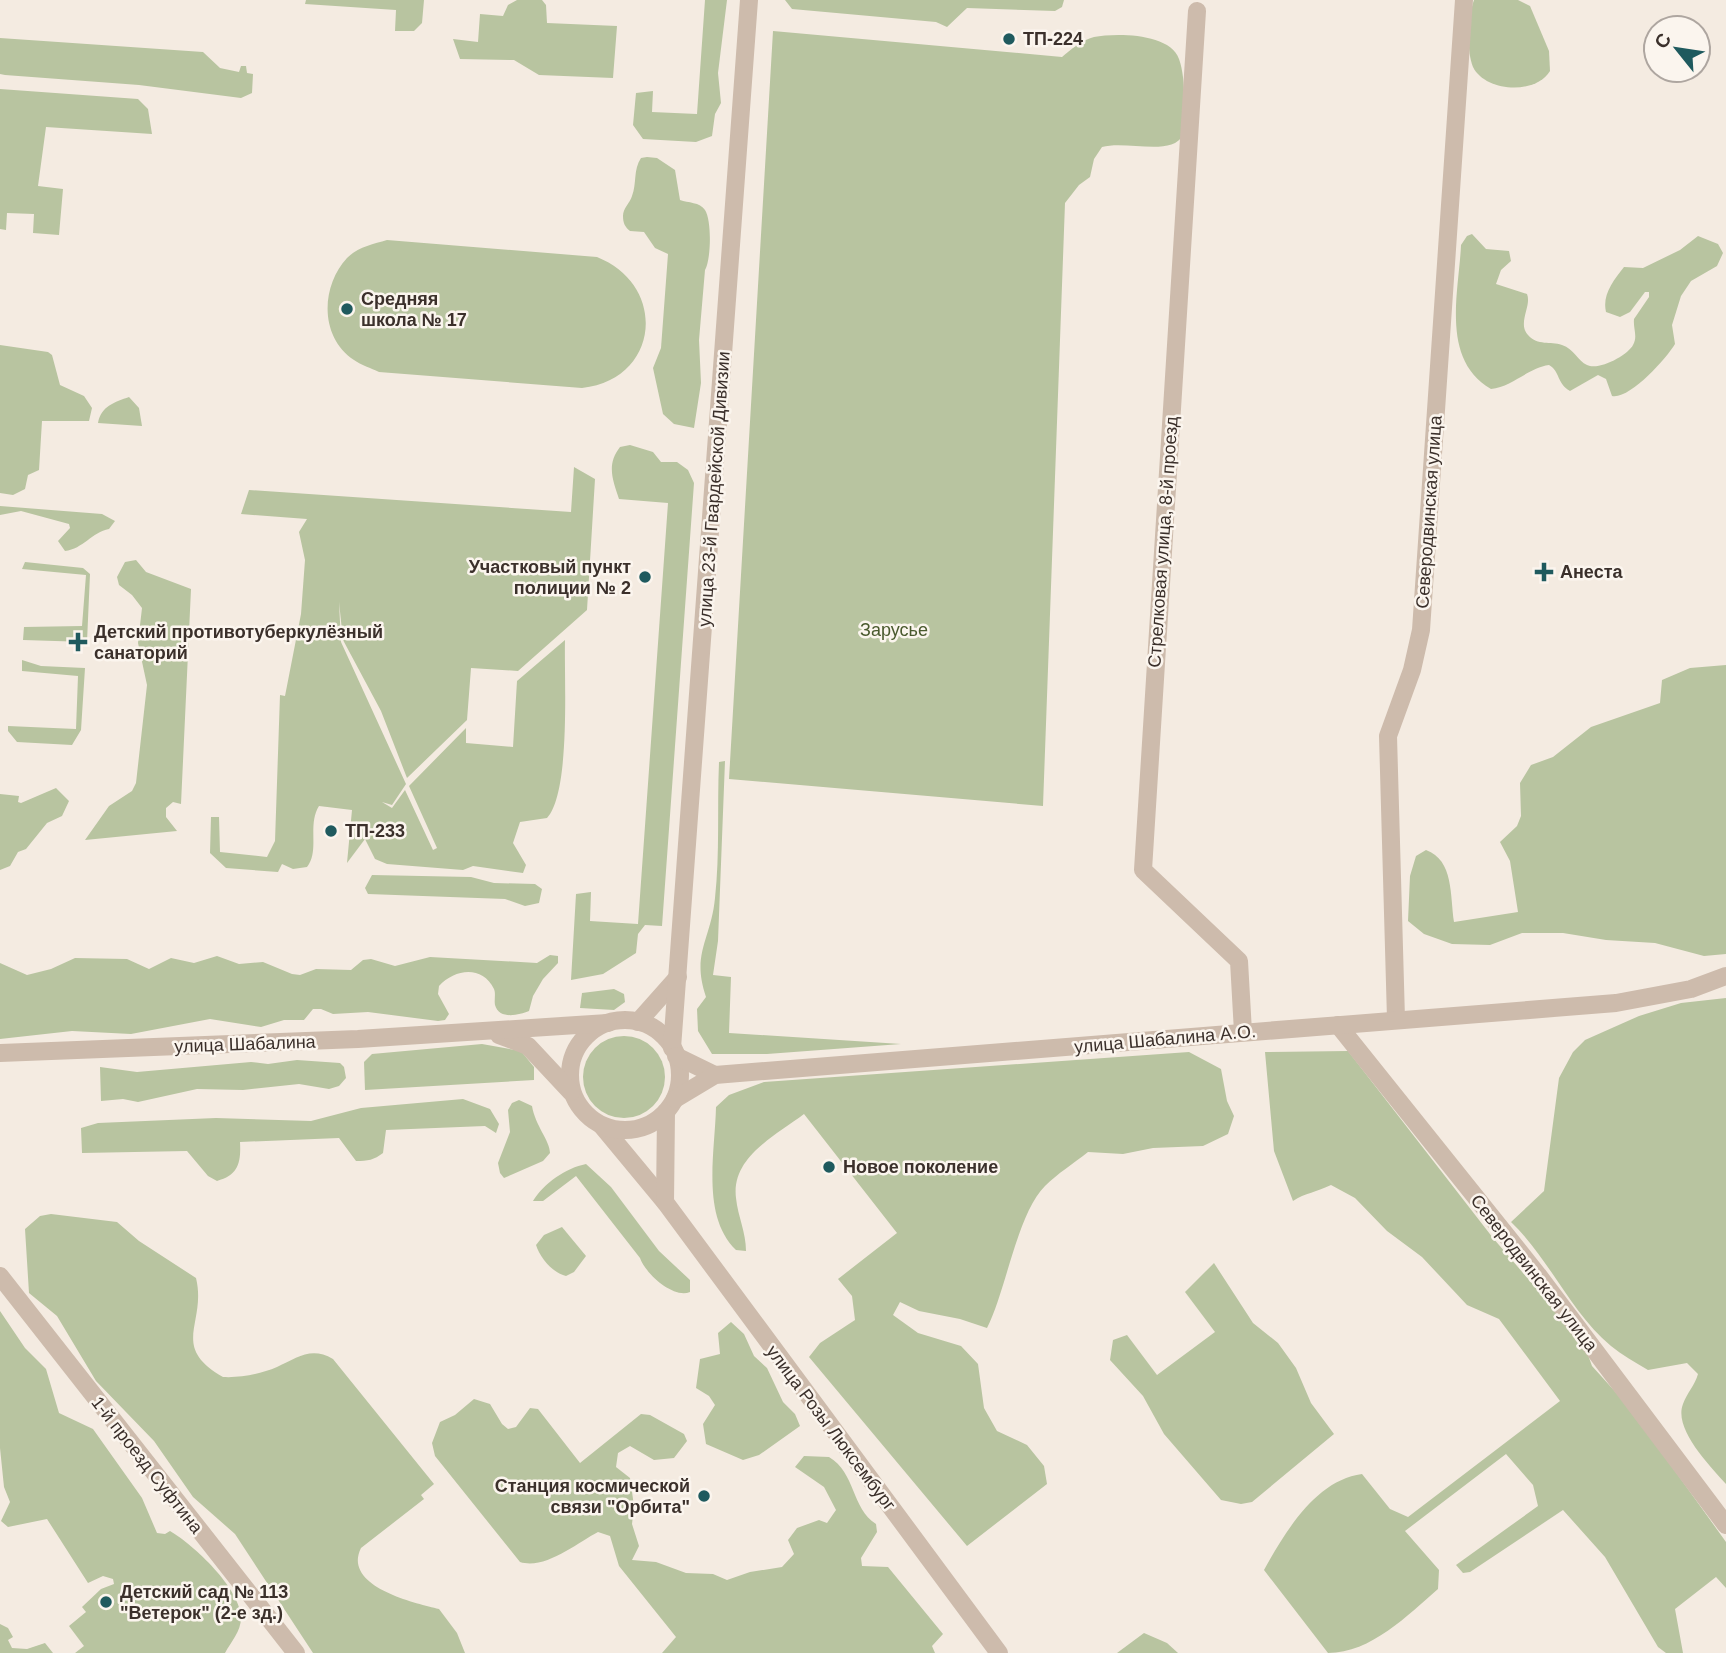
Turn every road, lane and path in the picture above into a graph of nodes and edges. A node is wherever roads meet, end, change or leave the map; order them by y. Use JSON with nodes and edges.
{"nodes":[{"id":1,"x":749,"y":0,"type":"edge"},
{"id":2,"x":1464,"y":0,"type":"edge"},
{"id":3,"x":1197,"y":11,"type":"dead end"},
{"id":4,"x":1726,"y":976,"type":"edge"},
{"id":5,"x":678,"y":977,"type":"junction"},
{"id":6,"x":1395,"y":1019,"type":"junction"},
{"id":7,"x":638,"y":1022,"type":"junction"},
{"id":8,"x":608,"y":1023,"type":"junction"},
{"id":9,"x":1338,"y":1025,"type":"junction"},
{"id":10,"x":489,"y":1031,"type":"junction"},
{"id":11,"x":1243,"y":1032,"type":"junction"},
{"id":12,"x":674,"y":1052,"type":"junction"},
{"id":13,"x":0,"y":1053,"type":"edge"},
{"id":14,"x":715,"y":1075,"type":"junction"},
{"id":15,"x":573,"y":1096,"type":"junction"},
{"id":16,"x":671,"y":1105,"type":"junction"},
{"id":17,"x":602,"y":1126,"type":"junction"},
{"id":18,"x":664,"y":1202,"type":"junction"},
{"id":19,"x":0,"y":1276,"type":"edge"},
{"id":20,"x":1726,"y":1525,"type":"edge"},
{"id":21,"x":991,"y":1650,"type":"edge"},
{"id":22,"x":296,"y":1653,"type":"edge"}],
"edges":[{"from":1,"to":5,"type":"street","name":"улица 23-й Гвардейской Дивизии"},
{"from":2,"to":6,"type":"street","name":"Северодвинская улица"},
{"from":3,"to":11,"type":"street","name":"Стрелковая улица, 8-й проезд"},
{"from":4,"to":6,"type":"street","name":"улица Шабалина А.О."},
{"from":5,"to":7,"type":"street"},
{"from":5,"to":12,"type":"street","name":"улица 23-й Гвардейской Дивизии"},
{"from":6,"to":9,"type":"street","name":"улица Шабалина А.О."},
{"from":7,"to":8,"type":"street"},
{"from":7,"to":12,"type":"street"},
{"from":8,"to":10,"type":"street","name":"улица Шабалина"},
{"from":8,"to":15,"type":"street"},
{"from":9,"to":11,"type":"street","name":"улица Шабалина А.О."},
{"from":9,"to":20,"type":"street","name":"Северодвинская улица"},
{"from":10,"to":13,"type":"street","name":"улица Шабалина"},
{"from":10,"to":15,"type":"street"},
{"from":11,"to":14,"type":"street","name":"улица Шабалина А.О."},
{"from":12,"to":14,"type":"street"},
{"from":12,"to":16,"type":"street"},
{"from":14,"to":16,"type":"street"},
{"from":15,"to":17,"type":"street"},
{"from":16,"to":17,"type":"street"},
{"from":16,"to":18,"type":"street"},
{"from":17,"to":18,"type":"street","name":"улица Розы Люксембург"},
{"from":18,"to":21,"type":"street","name":"улица Розы Люксембург"},
{"from":19,"to":22,"type":"street","name":"1-й проезд Суфтина"}]}
